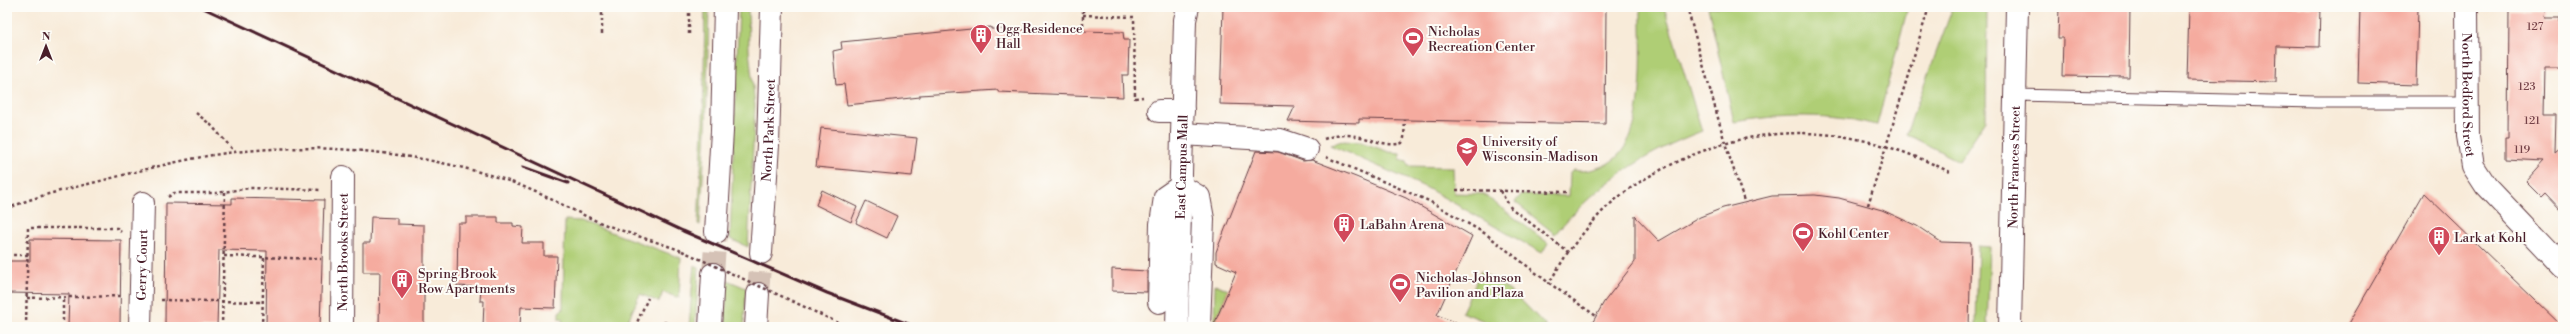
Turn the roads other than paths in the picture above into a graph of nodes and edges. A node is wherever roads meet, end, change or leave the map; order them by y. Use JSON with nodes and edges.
{"nodes":[{"id":1,"x":725,"y":7,"type":"edge"},
{"id":2,"x":772,"y":7,"type":"edge"},
{"id":3,"x":1188,"y":7,"type":"edge"},
{"id":4,"x":2017,"y":7,"type":"edge"},
{"id":5,"x":2467,"y":7,"type":"edge"},
{"id":6,"x":2015,"y":95,"type":"junction"},
{"id":7,"x":2467,"y":102,"type":"junction"},
{"id":8,"x":1154,"y":104,"type":"road end"},
{"id":9,"x":1183,"y":111,"type":"junction"},
{"id":10,"x":1182,"y":134,"type":"junction"},
{"id":11,"x":1310,"y":150,"type":"road end"},
{"id":12,"x":337,"y":183,"type":"road end"},
{"id":13,"x":1181,"y":186,"type":"junction"},
{"id":14,"x":143,"y":203,"type":"dead end"},
{"id":15,"x":716,"y":232,"type":"tunnel mouth"},
{"id":16,"x":761,"y":253,"type":"tunnel mouth"},
{"id":17,"x":2563,"y":267,"type":"edge"},
{"id":18,"x":713,"y":274,"type":"tunnel mouth"},
{"id":19,"x":758,"y":294,"type":"tunnel mouth"},
{"id":20,"x":1159,"y":302,"type":"dead end"},
{"id":21,"x":140,"y":327,"type":"edge"},
{"id":22,"x":342,"y":327,"type":"edge"},
{"id":23,"x":710,"y":327,"type":"edge"},
{"id":24,"x":756,"y":327,"type":"edge"},
{"id":25,"x":1177,"y":327,"type":"edge"},
{"id":26,"x":1199,"y":327,"type":"edge"},
{"id":27,"x":2010,"y":327,"type":"edge"}],
"edges":[{"from":1,"to":15,"type":"street"},
{"from":2,"to":16,"type":"street","name":"North Park Street"},
{"from":3,"to":9,"type":"street","name":"East Campus Mall"},
{"from":4,"to":6,"type":"street","name":"North Frances Street"},
{"from":5,"to":7,"type":"street","name":"North Bedford Street"},
{"from":6,"to":7,"type":"lane"},
{"from":6,"to":27,"type":"street","name":"North Frances Street"},
{"from":7,"to":17,"type":"street","name":"North Bedford Street"},
{"from":8,"to":9,"type":"street"},
{"from":9,"to":10,"type":"street","name":"East Campus Mall"},
{"from":10,"to":11,"type":"street"},
{"from":10,"to":13,"type":"street","name":"East Campus Mall"},
{"from":12,"to":22,"type":"street","name":"North Brooks Street"},
{"from":13,"to":20,"type":"street"},
{"from":13,"to":25,"type":"street","name":"East Campus Mall"},
{"from":13,"to":26,"type":"street"},
{"from":14,"to":21,"type":"street","name":"Gerry Court"},
{"from":18,"to":23,"type":"street"},
{"from":19,"to":24,"type":"street"}]}
